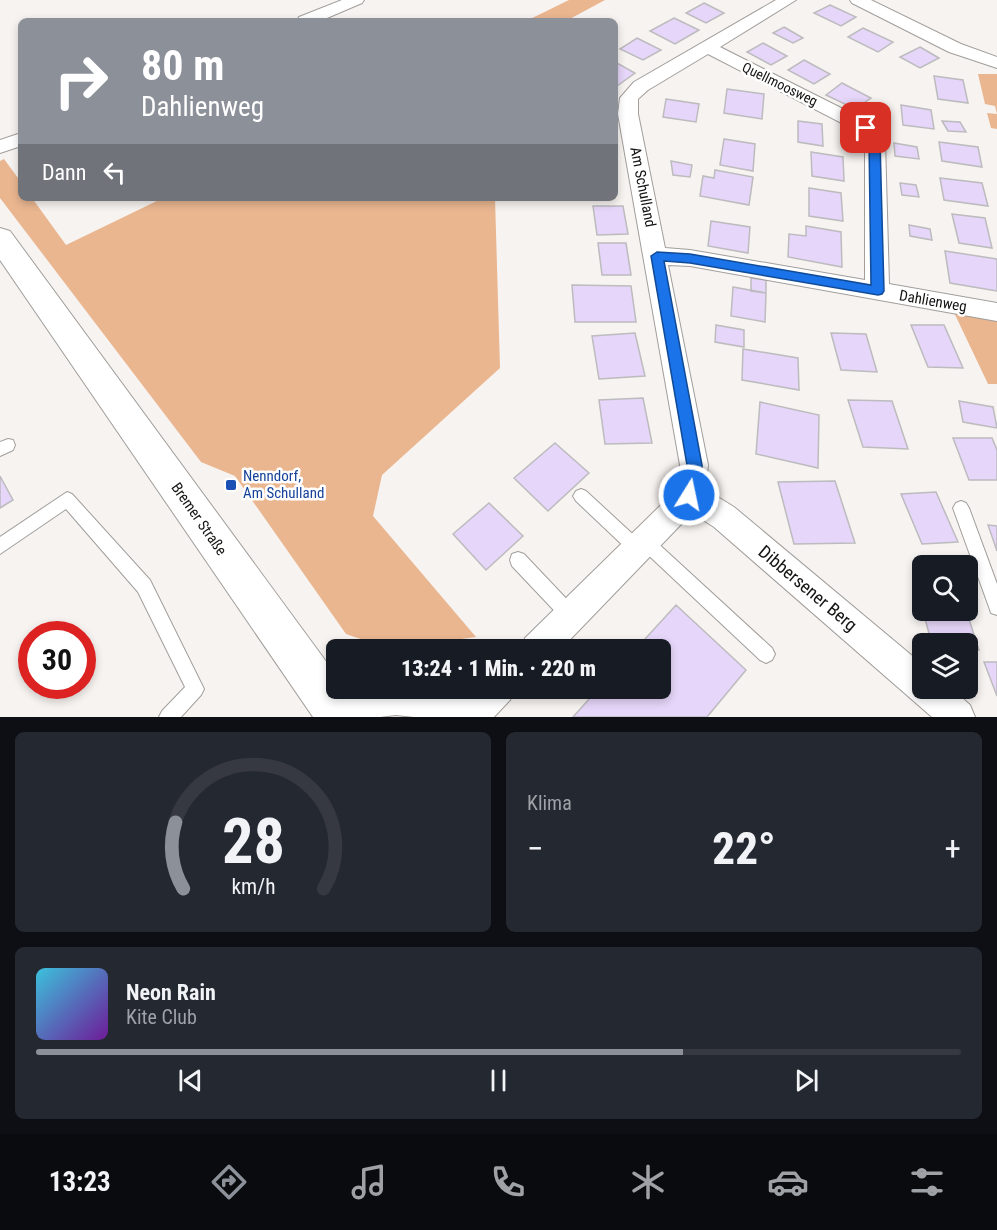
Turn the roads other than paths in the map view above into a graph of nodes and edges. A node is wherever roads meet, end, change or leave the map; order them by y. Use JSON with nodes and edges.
{"nodes":[{"id":1,"x":356,"y":0,"type":"edge"},
{"id":2,"x":788,"y":0,"type":"edge"},
{"id":3,"x":858,"y":0,"type":"edge"},
{"id":4,"x":312,"y":18,"type":"edge"},
{"id":5,"x":707,"y":47,"type":"junction"},
{"id":6,"x":997,"y":63,"type":"edge"},
{"id":7,"x":18,"y":140,"type":"edge"},
{"id":8,"x":0,"y":147,"type":"edge"},
{"id":9,"x":0,"y":238,"type":"edge"},
{"id":10,"x":657,"y":256,"type":"junction"},
{"id":11,"x":878,"y":291,"type":"junction"},
{"id":12,"x":997,"y":312,"type":"edge"},
{"id":13,"x":689,"y":495,"type":"junction"},
{"id":14,"x":581,"y":496,"type":"dead end"},
{"id":15,"x":961,"y":508,"type":"dead end"},
{"id":16,"x":641,"y":545,"type":"junction"},
{"id":17,"x":0,"y":546,"type":"edge"},
{"id":18,"x":518,"y":560,"type":"dead end"},
{"id":19,"x":997,"y":608,"type":"edge"},
{"id":20,"x":571,"y":616,"type":"junction"},
{"id":21,"x":548,"y":639,"type":"edge"},
{"id":22,"x":766,"y":654,"type":"dead end"},
{"id":23,"x":912,"y":677,"type":"edge"},
{"id":24,"x":487,"y":699,"type":"edge"},
{"id":25,"x":938,"y":699,"type":"edge"},
{"id":26,"x":340,"y":716,"type":"edge"},
{"id":27,"x":168,"y":717,"type":"edge"},
{"id":28,"x":452,"y":717,"type":"edge"},
{"id":29,"x":470,"y":717,"type":"edge"},
{"id":30,"x":958,"y":717,"type":"edge"}],
"edges":[{"from":1,"to":4,"type":"street"},
{"from":2,"to":5,"type":"street","name":"Am Schulland"},
{"from":3,"to":6,"type":"street"},
{"from":5,"to":10,"type":"street","name":"Am Schulland"},
{"from":5,"to":11,"type":"street","name":"Quellmoosweg"},
{"from":7,"to":8,"type":"street"},
{"from":9,"to":26,"type":"main road","name":"Bremer Straße"},
{"from":10,"to":11,"type":"street","name":"Dahlienweg"},
{"from":10,"to":13,"type":"street","name":"Am Schulland"},
{"from":11,"to":12,"type":"street","name":"Dahlienweg"},
{"from":13,"to":16,"type":"street"},
{"from":13,"to":23,"type":"street","name":"Dibbersener Berg"},
{"from":14,"to":16,"type":"lane"},
{"from":15,"to":19,"type":"lane"},
{"from":16,"to":20,"type":"street"},
{"from":16,"to":22,"type":"lane"},
{"from":17,"to":27,"type":"lane"},
{"from":18,"to":20,"type":"lane"},
{"from":20,"to":21,"type":"street"},
{"from":24,"to":29,"type":"street"},
{"from":25,"to":30,"type":"street","name":"Dibbersener Berg"},
{"from":26,"to":28,"type":"main road"}]}
